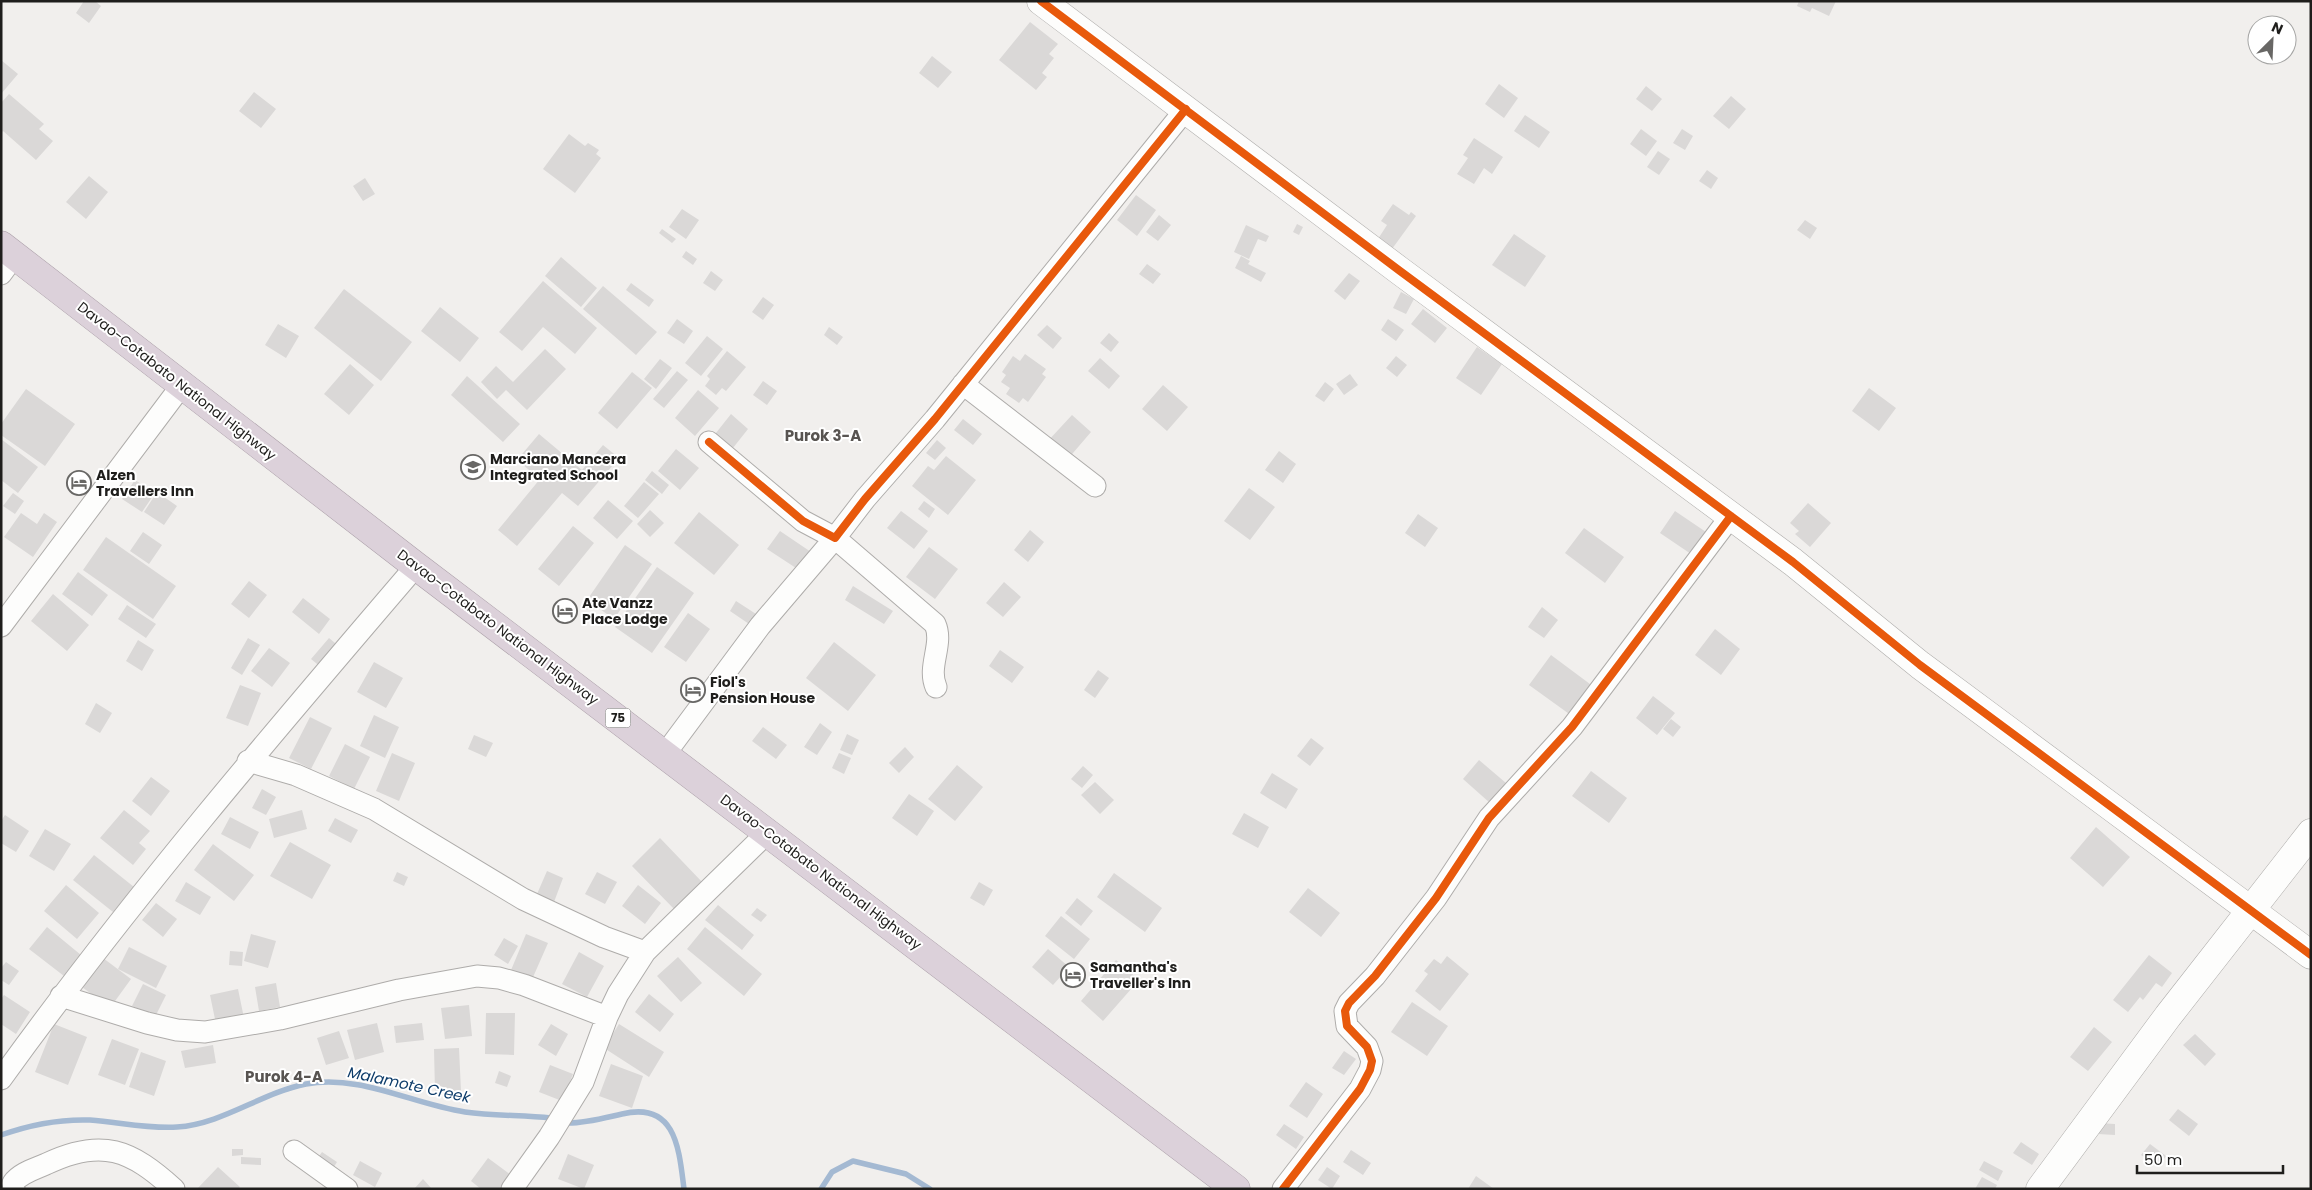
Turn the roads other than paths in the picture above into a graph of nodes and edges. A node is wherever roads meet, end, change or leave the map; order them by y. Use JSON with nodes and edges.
{"nodes":[{"id":1,"x":1041,"y":1,"type":"edge"},
{"id":2,"x":1186,"y":109,"type":"junction"},
{"id":3,"x":6,"y":258,"type":"edge"},
{"id":4,"x":963,"y":384,"type":"junction"},
{"id":5,"x":182,"y":385,"type":"junction"},
{"id":6,"x":709,"y":442,"type":"dead end"},
{"id":7,"x":1095,"y":486,"type":"dead end"},
{"id":8,"x":1731,"y":516,"type":"junction"},
{"id":9,"x":835,"y":538,"type":"junction"},
{"id":10,"x":416,"y":566,"type":"junction"},
{"id":11,"x":1,"y":626,"type":"edge"},
{"id":12,"x":936,"y":687,"type":"dead end"},
{"id":13,"x":665,"y":754,"type":"junction"},
{"id":14,"x":248,"y":761,"type":"junction"},
{"id":15,"x":768,"y":832,"type":"junction"},
{"id":16,"x":2311,"y":834,"type":"edge"},
{"id":17,"x":2251,"y":909,"type":"junction"},
{"id":18,"x":644,"y":952,"type":"junction"},
{"id":19,"x":2311,"y":954,"type":"edge"},
{"id":20,"x":61,"y":996,"type":"junction"},
{"id":21,"x":607,"y":1017,"type":"junction"},
{"id":22,"x":1,"y":1079,"type":"edge"},
{"id":23,"x":294,"y":1151,"type":"dead end"},
{"id":24,"x":1226,"y":1186,"type":"edge"},
{"id":25,"x":14,"y":1189,"type":"edge"},
{"id":26,"x":174,"y":1189,"type":"edge"},
{"id":27,"x":347,"y":1189,"type":"edge"},
{"id":28,"x":512,"y":1189,"type":"edge"},
{"id":29,"x":1283,"y":1189,"type":"edge"},
{"id":30,"x":2040,"y":1189,"type":"edge"}],
"edges":[{"from":1,"to":2,"type":"street"},
{"from":2,"to":4,"type":"street"},
{"from":2,"to":8,"type":"street"},
{"from":3,"to":5,"type":"highway","name":"Davao-Cotabato National Highway","number":"75"},
{"from":4,"to":7,"type":"street"},
{"from":4,"to":9,"type":"street"},
{"from":5,"to":10,"type":"highway","name":"Davao-Cotabato National Highway","number":"75"},
{"from":5,"to":11,"type":"street"},
{"from":6,"to":9,"type":"street"},
{"from":8,"to":17,"type":"street"},
{"from":8,"to":29,"type":"street"},
{"from":9,"to":12,"type":"street"},
{"from":9,"to":13,"type":"street"},
{"from":10,"to":13,"type":"highway","name":"Davao-Cotabato National Highway","number":"75"},
{"from":10,"to":14,"type":"street"},
{"from":13,"to":15,"type":"highway","name":"Davao-Cotabato National Highway","number":"75"},
{"from":14,"to":18,"type":"street"},
{"from":14,"to":20,"type":"street"},
{"from":15,"to":18,"type":"street"},
{"from":15,"to":24,"type":"highway","name":"Davao-Cotabato National Highway","number":"75"},
{"from":16,"to":17,"type":"street"},
{"from":17,"to":19,"type":"street"},
{"from":17,"to":30,"type":"street"},
{"from":18,"to":21,"type":"street"},
{"from":20,"to":21,"type":"street"},
{"from":20,"to":22,"type":"street"},
{"from":21,"to":28,"type":"street"},
{"from":23,"to":27,"type":"street"},
{"from":25,"to":26,"type":"street"}]}
